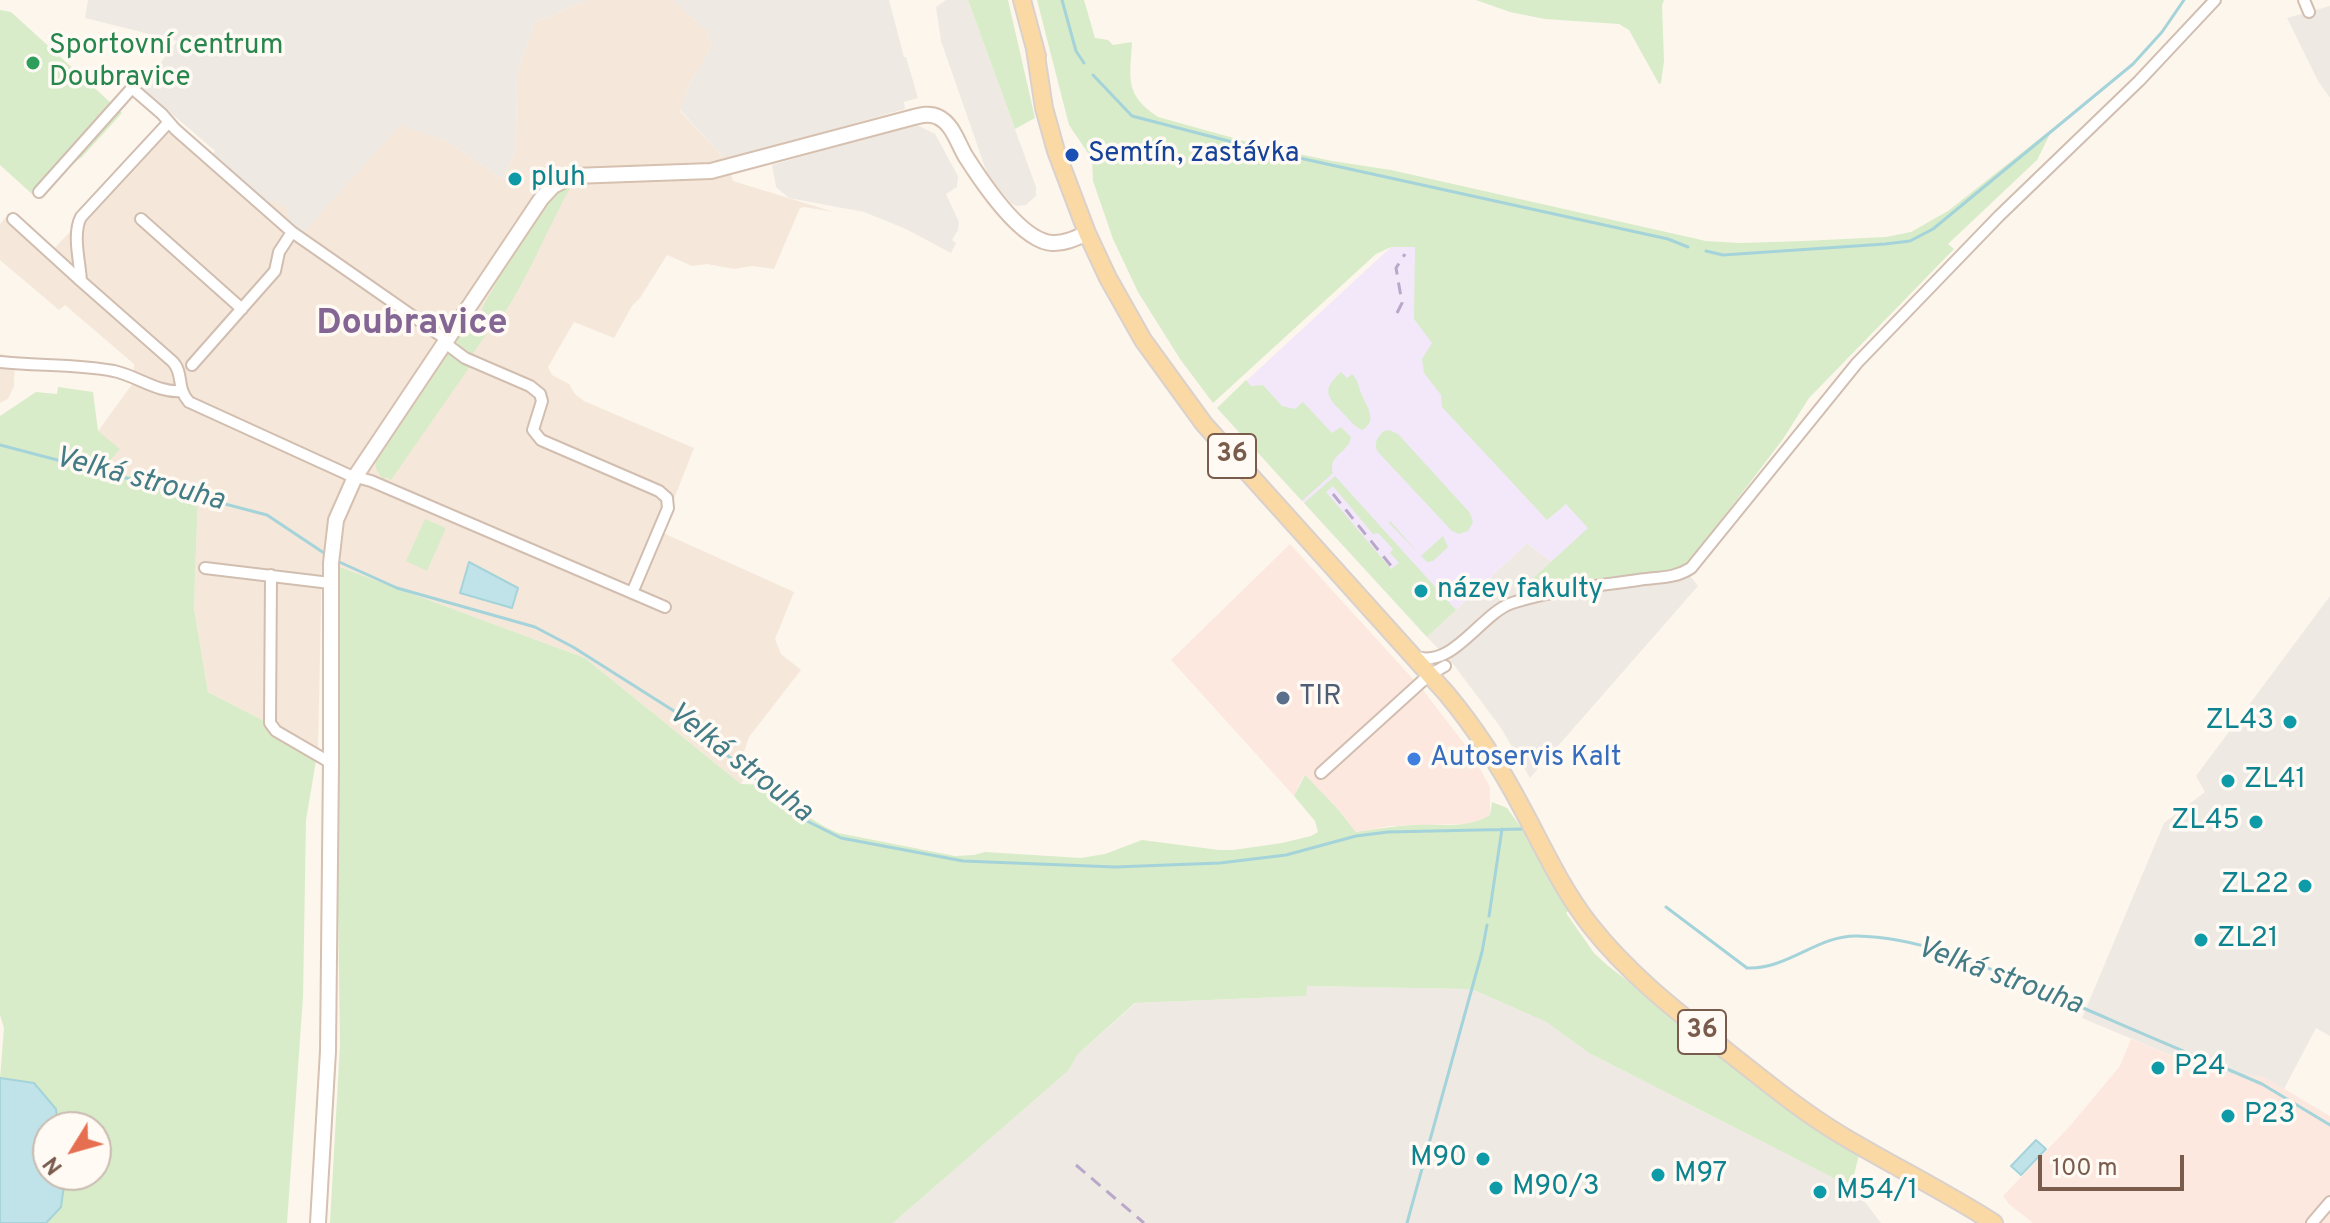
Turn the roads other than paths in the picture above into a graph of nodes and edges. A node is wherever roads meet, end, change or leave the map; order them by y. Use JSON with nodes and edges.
{"nodes":[{"id":1,"x":1022,"y":0,"type":"edge"},
{"id":2,"x":2215,"y":0,"type":"edge"},
{"id":3,"x":2304,"y":0,"type":"edge"},
{"id":4,"x":2309,"y":12,"type":"dead end"},
{"id":5,"x":169,"y":122,"type":"junction"},
{"id":6,"x":39,"y":192,"type":"dead end"},
{"id":7,"x":13,"y":219,"type":"dead end"},
{"id":8,"x":141,"y":219,"type":"dead end"},
{"id":9,"x":292,"y":232,"type":"junction"},
{"id":10,"x":1087,"y":233,"type":"junction"},
{"id":11,"x":81,"y":281,"type":"junction"},
{"id":12,"x":242,"y":309,"type":"junction"},
{"id":13,"x":446,"y":342,"type":"junction"},
{"id":14,"x":0,"y":362,"type":"edge"},
{"id":15,"x":192,"y":365,"type":"dead end"},
{"id":16,"x":181,"y":391,"type":"junction"},
{"id":17,"x":355,"y":477,"type":"junction"},
{"id":18,"x":205,"y":568,"type":"dead end"},
{"id":19,"x":271,"y":575,"type":"junction"},
{"id":20,"x":330,"y":583,"type":"junction"},
{"id":21,"x":632,"y":593,"type":"junction"},
{"id":22,"x":665,"y":607,"type":"dead end"},
{"id":23,"x":1464,"y":641,"type":"junction"},
{"id":24,"x":1410,"y":654,"type":"junction"},
{"id":25,"x":1437,"y":657,"type":"junction"},
{"id":26,"x":1445,"y":666,"type":"junction"},
{"id":27,"x":1429,"y":675,"type":"junction"},
{"id":28,"x":1446,"y":693,"type":"junction"},
{"id":29,"x":331,"y":763,"type":"junction"},
{"id":30,"x":1321,"y":773,"type":"dead end"},
{"id":31,"x":2330,"y":1202,"type":"edge"},
{"id":32,"x":318,"y":1223,"type":"edge"},
{"id":33,"x":1994,"y":1223,"type":"edge"},
{"id":34,"x":2312,"y":1223,"type":"edge"}],
"edges":[{"from":1,"to":10,"type":"main road","number":"36"},
{"from":2,"to":23,"type":"street"},
{"from":3,"to":4,"type":"street"},
{"from":5,"to":6,"type":"street"},
{"from":5,"to":9,"type":"street"},
{"from":5,"to":11,"type":"street"},
{"from":7,"to":11,"type":"street"},
{"from":8,"to":12,"type":"street"},
{"from":9,"to":12,"type":"street"},
{"from":9,"to":13,"type":"street"},
{"from":10,"to":13,"type":"street"},
{"from":10,"to":24,"type":"main road","number":"36"},
{"from":11,"to":16,"type":"street"},
{"from":12,"to":15,"type":"street"},
{"from":13,"to":17,"type":"street"},
{"from":13,"to":21,"type":"street"},
{"from":14,"to":16,"type":"street"},
{"from":16,"to":17,"type":"street"},
{"from":17,"to":20,"type":"street"},
{"from":17,"to":21,"type":"street"},
{"from":18,"to":19,"type":"street"},
{"from":19,"to":20,"type":"street"},
{"from":19,"to":29,"type":"street"},
{"from":20,"to":29,"type":"street"},
{"from":21,"to":22,"type":"street"},
{"from":23,"to":25,"type":"street"},
{"from":23,"to":26,"type":"street"},
{"from":24,"to":25,"type":"street"},
{"from":24,"to":27,"type":"main road","number":"36"},
{"from":25,"to":27,"type":"street"},
{"from":26,"to":27,"type":"street"},
{"from":26,"to":28,"type":"street"},
{"from":27,"to":28,"type":"main road","number":"36"},
{"from":27,"to":30,"type":"street"},
{"from":28,"to":33,"type":"main road","number":"36"},
{"from":29,"to":32,"type":"street"},
{"from":31,"to":34,"type":"street"}]}
